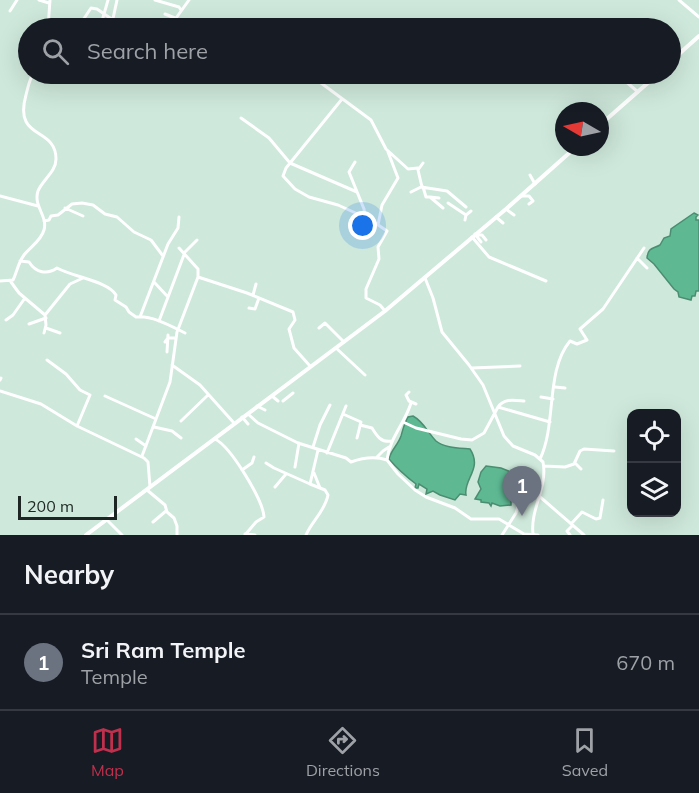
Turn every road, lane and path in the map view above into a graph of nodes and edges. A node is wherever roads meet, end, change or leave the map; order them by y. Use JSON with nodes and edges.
{"nodes":[{"id":1,"x":17,"y":0,"type":"edge"},
{"id":2,"x":39,"y":0,"type":"edge"},
{"id":3,"x":108,"y":0,"type":"edge"},
{"id":4,"x":117,"y":0,"type":"edge"},
{"id":5,"x":155,"y":0,"type":"edge"},
{"id":6,"x":189,"y":0,"type":"edge"},
{"id":7,"x":679,"y":0,"type":"edge"},
{"id":8,"x":50,"y":1,"type":"edge"},
{"id":9,"x":181,"y":10,"type":"junction"},
{"id":10,"x":10,"y":11,"type":"dead end"},
{"id":11,"x":42,"y":11,"type":"dead end"},
{"id":12,"x":49,"y":12,"type":"junction"},
{"id":13,"x":165,"y":14,"type":"dead end"},
{"id":14,"x":105,"y":16,"type":"junction"},
{"id":15,"x":699,"y":17,"type":"edge"},
{"id":16,"x":49,"y":18,"type":"edge"},
{"id":17,"x":84,"y":18,"type":"edge"},
{"id":18,"x":109,"y":18,"type":"edge"},
{"id":19,"x":113,"y":18,"type":"edge"},
{"id":20,"x":175,"y":18,"type":"joint"},
{"id":21,"x":698,"y":40,"type":"edge"},
{"id":22,"x":681,"y":53,"type":"edge"},
{"id":23,"x":28,"y":84,"type":"edge"},
{"id":24,"x":322,"y":84,"type":"edge"},
{"id":25,"x":629,"y":84,"type":"edge"},
{"id":26,"x":647,"y":84,"type":"edge"},
{"id":27,"x":638,"y":92,"type":"junction"},
{"id":28,"x":342,"y":99,"type":"junction"},
{"id":29,"x":609,"y":117,"type":"edge"},
{"id":30,"x":241,"y":118,"type":"dead end"},
{"id":31,"x":386,"y":149,"type":"junction"},
{"id":32,"x":566,"y":156,"type":"edge"},
{"id":33,"x":355,"y":162,"type":"dead end"},
{"id":34,"x":290,"y":163,"type":"junction"},
{"id":35,"x":423,"y":163,"type":"dead end"},
{"id":36,"x":418,"y":168,"type":"junction"},
{"id":37,"x":530,"y":175,"type":"dead end"},
{"id":38,"x":535,"y":184,"type":"junction"},
{"id":39,"x":423,"y":187,"type":"junction"},
{"id":40,"x":357,"y":192,"type":"junction"},
{"id":41,"x":411,"y":192,"type":"dead end"},
{"id":42,"x":0,"y":196,"type":"edge"},
{"id":43,"x":521,"y":196,"type":"junction"},
{"id":44,"x":430,"y":198,"type":"junction"},
{"id":45,"x":439,"y":198,"type":"dead end"},
{"id":46,"x":530,"y":204,"type":"dead end"},
{"id":47,"x":38,"y":206,"type":"junction"},
{"id":48,"x":466,"y":207,"type":"dead end"},
{"id":49,"x":66,"y":208,"type":"junction"},
{"id":50,"x":506,"y":209,"type":"junction"},
{"id":51,"x":471,"y":211,"type":"dead end"},
{"id":52,"x":466,"y":215,"type":"junction"},
{"id":53,"x":514,"y":215,"type":"dead end"},
{"id":54,"x":83,"y":216,"type":"dead end"},
{"id":55,"x":179,"y":217,"type":"dead end"},
{"id":56,"x":365,"y":218,"type":"junction"},
{"id":57,"x":496,"y":218,"type":"junction"},
{"id":58,"x":465,"y":220,"type":"dead end"},
{"id":59,"x":44,"y":221,"type":"junction"},
{"id":60,"x":503,"y":223,"type":"dead end"},
{"id":61,"x":378,"y":225,"type":"junction"},
{"id":62,"x":475,"y":236,"type":"junction"},
{"id":63,"x":197,"y":240,"type":"dead end"},
{"id":64,"x":484,"y":241,"type":"dead end"},
{"id":65,"x":179,"y":248,"type":"dead end"},
{"id":66,"x":644,"y":248,"type":"dead end"},
{"id":67,"x":184,"y":255,"type":"junction"},
{"id":68,"x":163,"y":256,"type":"junction"},
{"id":69,"x":638,"y":258,"type":"junction"},
{"id":70,"x":20,"y":261,"type":"junction"},
{"id":71,"x":647,"y":268,"type":"dead end"},
{"id":72,"x":198,"y":277,"type":"junction"},
{"id":73,"x":83,"y":278,"type":"junction"},
{"id":74,"x":425,"y":278,"type":"junction"},
{"id":75,"x":0,"y":281,"type":"edge"},
{"id":76,"x":546,"y":281,"type":"dead end"},
{"id":77,"x":11,"y":282,"type":"junction"},
{"id":78,"x":154,"y":282,"type":"junction"},
{"id":79,"x":256,"y":284,"type":"dead end"},
{"id":80,"x":253,"y":295,"type":"junction"},
{"id":81,"x":168,"y":297,"type":"junction"},
{"id":82,"x":25,"y":298,"type":"junction"},
{"id":83,"x":259,"y":298,"type":"junction"},
{"id":84,"x":249,"y":308,"type":"dead end"},
{"id":85,"x":385,"y":311,"type":"junction"},
{"id":86,"x":140,"y":316,"type":"junction"},
{"id":87,"x":45,"y":317,"type":"junction"},
{"id":88,"x":6,"y":320,"type":"dead end"},
{"id":89,"x":159,"y":322,"type":"junction"},
{"id":90,"x":29,"y":324,"type":"dead end"},
{"id":91,"x":46,"y":328,"type":"junction"},
{"id":92,"x":319,"y":328,"type":"dead end"},
{"id":93,"x":178,"y":329,"type":"junction"},
{"id":94,"x":44,"y":333,"type":"dead end"},
{"id":95,"x":60,"y":333,"type":"dead end"},
{"id":96,"x":185,"y":333,"type":"dead end"},
{"id":97,"x":168,"y":335,"type":"dead end"},
{"id":98,"x":176,"y":338,"type":"junction"},
{"id":99,"x":166,"y":341,"type":"junction"},
{"id":100,"x":344,"y":342,"type":"junction"},
{"id":101,"x":336,"y":348,"type":"junction"},
{"id":102,"x":167,"y":352,"type":"dead end"},
{"id":103,"x":47,"y":360,"type":"dead end"},
{"id":104,"x":172,"y":365,"type":"junction"},
{"id":105,"x":310,"y":366,"type":"junction"},
{"id":106,"x":520,"y":366,"type":"dead end"},
{"id":107,"x":472,"y":368,"type":"junction"},
{"id":108,"x":365,"y":375,"type":"dead end"},
{"id":109,"x":283,"y":387,"type":"junction"},
{"id":110,"x":555,"y":387,"type":"junction"},
{"id":111,"x":565,"y":388,"type":"dead end"},
{"id":112,"x":0,"y":391,"type":"edge"},
{"id":113,"x":409,"y":392,"type":"dead end"},
{"id":114,"x":208,"y":395,"type":"junction"},
{"id":115,"x":105,"y":396,"type":"dead end"},
{"id":116,"x":272,"y":396,"type":"junction"},
{"id":117,"x":541,"y":397,"type":"dead end"},
{"id":118,"x":553,"y":399,"type":"junction"},
{"id":119,"x":278,"y":401,"type":"dead end"},
{"id":120,"x":283,"y":401,"type":"dead end"},
{"id":121,"x":524,"y":401,"type":"dead end"},
{"id":122,"x":330,"y":405,"type":"dead end"},
{"id":123,"x":257,"y":406,"type":"junction"},
{"id":124,"x":346,"y":406,"type":"dead end"},
{"id":125,"x":498,"y":407,"type":"junction"},
{"id":126,"x":265,"y":410,"type":"dead end"},
{"id":127,"x":248,"y":413,"type":"junction"},
{"id":128,"x":342,"y":414,"type":"junction"},
{"id":129,"x":494,"y":416,"type":"junction"},
{"id":130,"x":242,"y":417,"type":"junction"},
{"id":131,"x":156,"y":419,"type":"junction"},
{"id":132,"x":181,"y":421,"type":"dead end"},
{"id":133,"x":404,"y":422,"type":"junction"},
{"id":134,"x":550,"y":422,"type":"junction"},
{"id":135,"x":232,"y":424,"type":"junction"},
{"id":136,"x":248,"y":424,"type":"dead end"},
{"id":137,"x":360,"y":425,"type":"junction"},
{"id":138,"x":77,"y":426,"type":"junction"},
{"id":139,"x":154,"y":426,"type":"junction"},
{"id":140,"x":237,"y":431,"type":"dead end"},
{"id":141,"x":181,"y":438,"type":"dead end"},
{"id":142,"x":214,"y":438,"type":"junction"},
{"id":143,"x":357,"y":438,"type":"dead end"},
{"id":144,"x":135,"y":439,"type":"dead end"},
{"id":145,"x":392,"y":441,"type":"junction"},
{"id":146,"x":299,"y":443,"type":"junction"},
{"id":147,"x":146,"y":446,"type":"junction"},
{"id":148,"x":389,"y":447,"type":"junction"},
{"id":149,"x":313,"y":448,"type":"junction"},
{"id":150,"x":318,"y":450,"type":"junction"},
{"id":151,"x":614,"y":451,"type":"dead end"},
{"id":152,"x":327,"y":453,"type":"junction"},
{"id":153,"x":142,"y":456,"type":"junction"},
{"id":154,"x":254,"y":457,"type":"dead end"},
{"id":155,"x":377,"y":457,"type":"junction"},
{"id":156,"x":347,"y":459,"type":"junction"},
{"id":157,"x":540,"y":459,"type":"junction"},
{"id":158,"x":387,"y":460,"type":"junction"},
{"id":159,"x":266,"y":463,"type":"dead end"},
{"id":160,"x":575,"y":463,"type":"junction"},
{"id":161,"x":345,"y":465,"type":"dead end"},
{"id":162,"x":544,"y":466,"type":"junction"},
{"id":163,"x":295,"y":467,"type":"dead end"},
{"id":164,"x":581,"y":469,"type":"dead end"},
{"id":165,"x":242,"y":470,"type":"junction"},
{"id":166,"x":314,"y":472,"type":"junction"},
{"id":167,"x":286,"y":474,"type":"junction"},
{"id":168,"x":310,"y":484,"type":"junction"},
{"id":169,"x":275,"y":487,"type":"dead end"},
{"id":170,"x":149,"y":488,"type":"junction"},
{"id":171,"x":320,"y":488,"type":"junction"},
{"id":172,"x":539,"y":496,"type":"junction"},
{"id":173,"x":521,"y":497,"type":"dead end"},
{"id":174,"x":603,"y":500,"type":"dead end"},
{"id":175,"x":166,"y":511,"type":"junction"},
{"id":176,"x":107,"y":520,"type":"junction"},
{"id":177,"x":153,"y":522,"type":"dead end"},
{"id":178,"x":509,"y":525,"type":"junction"},
{"id":179,"x":572,"y":525,"type":"junction"},
{"id":180,"x":245,"y":534,"type":"edge"},
{"id":181,"x":532,"y":534,"type":"edge"},
{"id":182,"x":570,"y":534,"type":"edge"},
{"id":183,"x":86,"y":535,"type":"edge"},
{"id":184,"x":122,"y":535,"type":"edge"},
{"id":185,"x":177,"y":535,"type":"edge"},
{"id":186,"x":255,"y":535,"type":"edge"},
{"id":187,"x":306,"y":535,"type":"edge"},
{"id":188,"x":502,"y":535,"type":"edge"},
{"id":189,"x":538,"y":535,"type":"edge"},
{"id":190,"x":584,"y":535,"type":"edge"}],
"edges":[{"from":1,"to":10,"type":"street"},
{"from":2,"to":8,"type":"street"},
{"from":3,"to":14,"type":"street"},
{"from":4,"to":19,"type":"street"},
{"from":5,"to":9,"type":"street"},
{"from":6,"to":9,"type":"street"},
{"from":7,"to":15,"type":"street"},
{"from":8,"to":12,"type":"street"},
{"from":9,"to":20,"type":"street"},
{"from":11,"to":12,"type":"street"},
{"from":12,"to":16,"type":"street"},
{"from":13,"to":20,"type":"street"},
{"from":14,"to":17,"type":"street"},
{"from":14,"to":18,"type":"street"},
{"from":21,"to":22,"type":"street"},
{"from":23,"to":47,"type":"street"},
{"from":24,"to":28,"type":"street"},
{"from":25,"to":27,"type":"street"},
{"from":26,"to":27,"type":"street"},
{"from":27,"to":29,"type":"street"},
{"from":28,"to":31,"type":"street"},
{"from":28,"to":34,"type":"street"},
{"from":30,"to":34,"type":"street"},
{"from":31,"to":36,"type":"street"},
{"from":31,"to":61,"type":"street"},
{"from":32,"to":38,"type":"street"},
{"from":33,"to":40,"type":"street"},
{"from":34,"to":40,"type":"street"},
{"from":34,"to":56,"type":"street"},
{"from":35,"to":36,"type":"street"},
{"from":36,"to":39,"type":"street"},
{"from":37,"to":38,"type":"street"},
{"from":38,"to":43,"type":"street"},
{"from":39,"to":41,"type":"street"},
{"from":39,"to":44,"type":"street"},
{"from":39,"to":48,"type":"street"},
{"from":40,"to":56,"type":"street"},
{"from":42,"to":47,"type":"street"},
{"from":43,"to":46,"type":"street"},
{"from":43,"to":50,"type":"street"},
{"from":44,"to":45,"type":"street"},
{"from":44,"to":52,"type":"street"},
{"from":47,"to":59,"type":"street"},
{"from":49,"to":54,"type":"street"},
{"from":49,"to":59,"type":"street"},
{"from":49,"to":68,"type":"street"},
{"from":50,"to":53,"type":"street"},
{"from":50,"to":57,"type":"street"},
{"from":51,"to":52,"type":"street"},
{"from":52,"to":58,"type":"street"},
{"from":55,"to":68,"type":"street"},
{"from":56,"to":61,"type":"street"},
{"from":57,"to":60,"type":"street"},
{"from":57,"to":62,"type":"street"},
{"from":59,"to":70,"type":"street"},
{"from":61,"to":85,"type":"street"},
{"from":62,"to":64,"type":"street"},
{"from":62,"to":74,"type":"street"},
{"from":62,"to":76,"type":"street"},
{"from":63,"to":67,"type":"street"},
{"from":65,"to":67,"type":"street"},
{"from":66,"to":69,"type":"street"},
{"from":67,"to":72,"type":"street"},
{"from":67,"to":81,"type":"street"},
{"from":68,"to":78,"type":"street"},
{"from":69,"to":71,"type":"street"},
{"from":69,"to":110,"type":"street"},
{"from":70,"to":73,"type":"street"},
{"from":70,"to":77,"type":"street"},
{"from":72,"to":80,"type":"street"},
{"from":72,"to":93,"type":"street"},
{"from":73,"to":86,"type":"street"},
{"from":73,"to":87,"type":"street"},
{"from":74,"to":85,"type":"street"},
{"from":74,"to":107,"type":"street"},
{"from":75,"to":77,"type":"street"},
{"from":77,"to":82,"type":"street"},
{"from":78,"to":81,"type":"street"},
{"from":78,"to":86,"type":"street"},
{"from":79,"to":80,"type":"street"},
{"from":80,"to":83,"type":"street"},
{"from":81,"to":89,"type":"street"},
{"from":82,"to":87,"type":"street"},
{"from":82,"to":88,"type":"street"},
{"from":83,"to":84,"type":"street"},
{"from":83,"to":105,"type":"street"},
{"from":85,"to":100,"type":"street"},
{"from":86,"to":89,"type":"street"},
{"from":87,"to":90,"type":"street"},
{"from":87,"to":91,"type":"street"},
{"from":89,"to":93,"type":"street"},
{"from":91,"to":94,"type":"street"},
{"from":91,"to":95,"type":"street"},
{"from":92,"to":100,"type":"street"},
{"from":93,"to":96,"type":"street"},
{"from":93,"to":98,"type":"street"},
{"from":97,"to":99,"type":"street"},
{"from":98,"to":99,"type":"street"},
{"from":98,"to":104,"type":"street"},
{"from":99,"to":102,"type":"street"},
{"from":100,"to":101,"type":"street"},
{"from":101,"to":105,"type":"street"},
{"from":101,"to":108,"type":"street"},
{"from":103,"to":138,"type":"street"},
{"from":104,"to":114,"type":"street"},
{"from":104,"to":131,"type":"street"},
{"from":105,"to":109,"type":"street"},
{"from":106,"to":107,"type":"street"},
{"from":107,"to":129,"type":"street"},
{"from":109,"to":116,"type":"street"},
{"from":109,"to":120,"type":"street"},
{"from":110,"to":111,"type":"street"},
{"from":110,"to":118,"type":"street"},
{"from":112,"to":138,"type":"street"},
{"from":113,"to":133,"type":"street"},
{"from":114,"to":132,"type":"street"},
{"from":114,"to":135,"type":"street"},
{"from":115,"to":131,"type":"street"},
{"from":116,"to":119,"type":"street"},
{"from":116,"to":123,"type":"street"},
{"from":117,"to":118,"type":"street"},
{"from":118,"to":134,"type":"street"},
{"from":121,"to":125,"type":"street"},
{"from":122,"to":149,"type":"street"},
{"from":123,"to":126,"type":"street"},
{"from":123,"to":127,"type":"street"},
{"from":124,"to":128,"type":"street"},
{"from":125,"to":129,"type":"street"},
{"from":125,"to":134,"type":"street"},
{"from":127,"to":130,"type":"street"},
{"from":127,"to":146,"type":"street"},
{"from":128,"to":137,"type":"street"},
{"from":128,"to":152,"type":"street"},
{"from":129,"to":133,"type":"street"},
{"from":129,"to":157,"type":"street"},
{"from":130,"to":135,"type":"street"},
{"from":130,"to":136,"type":"street"},
{"from":131,"to":139,"type":"street"},
{"from":133,"to":145,"type":"street"},
{"from":134,"to":157,"type":"street"},
{"from":135,"to":140,"type":"street"},
{"from":135,"to":142,"type":"street"},
{"from":137,"to":143,"type":"street"},
{"from":137,"to":145,"type":"street"},
{"from":138,"to":153,"type":"street"},
{"from":139,"to":141,"type":"street"},
{"from":139,"to":147,"type":"street"},
{"from":142,"to":165,"type":"street"},
{"from":142,"to":170,"type":"street"},
{"from":144,"to":147,"type":"street"},
{"from":145,"to":148,"type":"street"},
{"from":146,"to":149,"type":"street"},
{"from":146,"to":163,"type":"street"},
{"from":147,"to":153,"type":"street"},
{"from":148,"to":155,"type":"street"},
{"from":148,"to":158,"type":"street"},
{"from":149,"to":150,"type":"street"},
{"from":150,"to":152,"type":"street"},
{"from":150,"to":166,"type":"street"},
{"from":151,"to":160,"type":"street"},
{"from":152,"to":156,"type":"street"},
{"from":153,"to":170,"type":"street"},
{"from":154,"to":165,"type":"street"},
{"from":155,"to":156,"type":"street"},
{"from":155,"to":158,"type":"street"},
{"from":156,"to":161,"type":"street"},
{"from":157,"to":162,"type":"street"},
{"from":158,"to":178,"type":"street"},
{"from":159,"to":167,"type":"street"},
{"from":160,"to":162,"type":"street"},
{"from":160,"to":164,"type":"street"},
{"from":162,"to":172,"type":"street"},
{"from":165,"to":180,"type":"street"},
{"from":166,"to":168,"type":"street"},
{"from":166,"to":171,"type":"street"},
{"from":167,"to":168,"type":"street"},
{"from":167,"to":169,"type":"street"},
{"from":168,"to":171,"type":"street"},
{"from":170,"to":175,"type":"street"},
{"from":170,"to":176,"type":"street"},
{"from":171,"to":187,"type":"street"},
{"from":172,"to":179,"type":"street"},
{"from":172,"to":181,"type":"street"},
{"from":173,"to":178,"type":"street"},
{"from":174,"to":179,"type":"street"},
{"from":175,"to":177,"type":"street"},
{"from":175,"to":185,"type":"street"},
{"from":176,"to":183,"type":"street"},
{"from":176,"to":184,"type":"street"},
{"from":178,"to":181,"type":"street"},
{"from":178,"to":188,"type":"street"},
{"from":179,"to":182,"type":"street"},
{"from":179,"to":190,"type":"street"},
{"from":180,"to":186,"type":"street"},
{"from":181,"to":189,"type":"street"}]}
